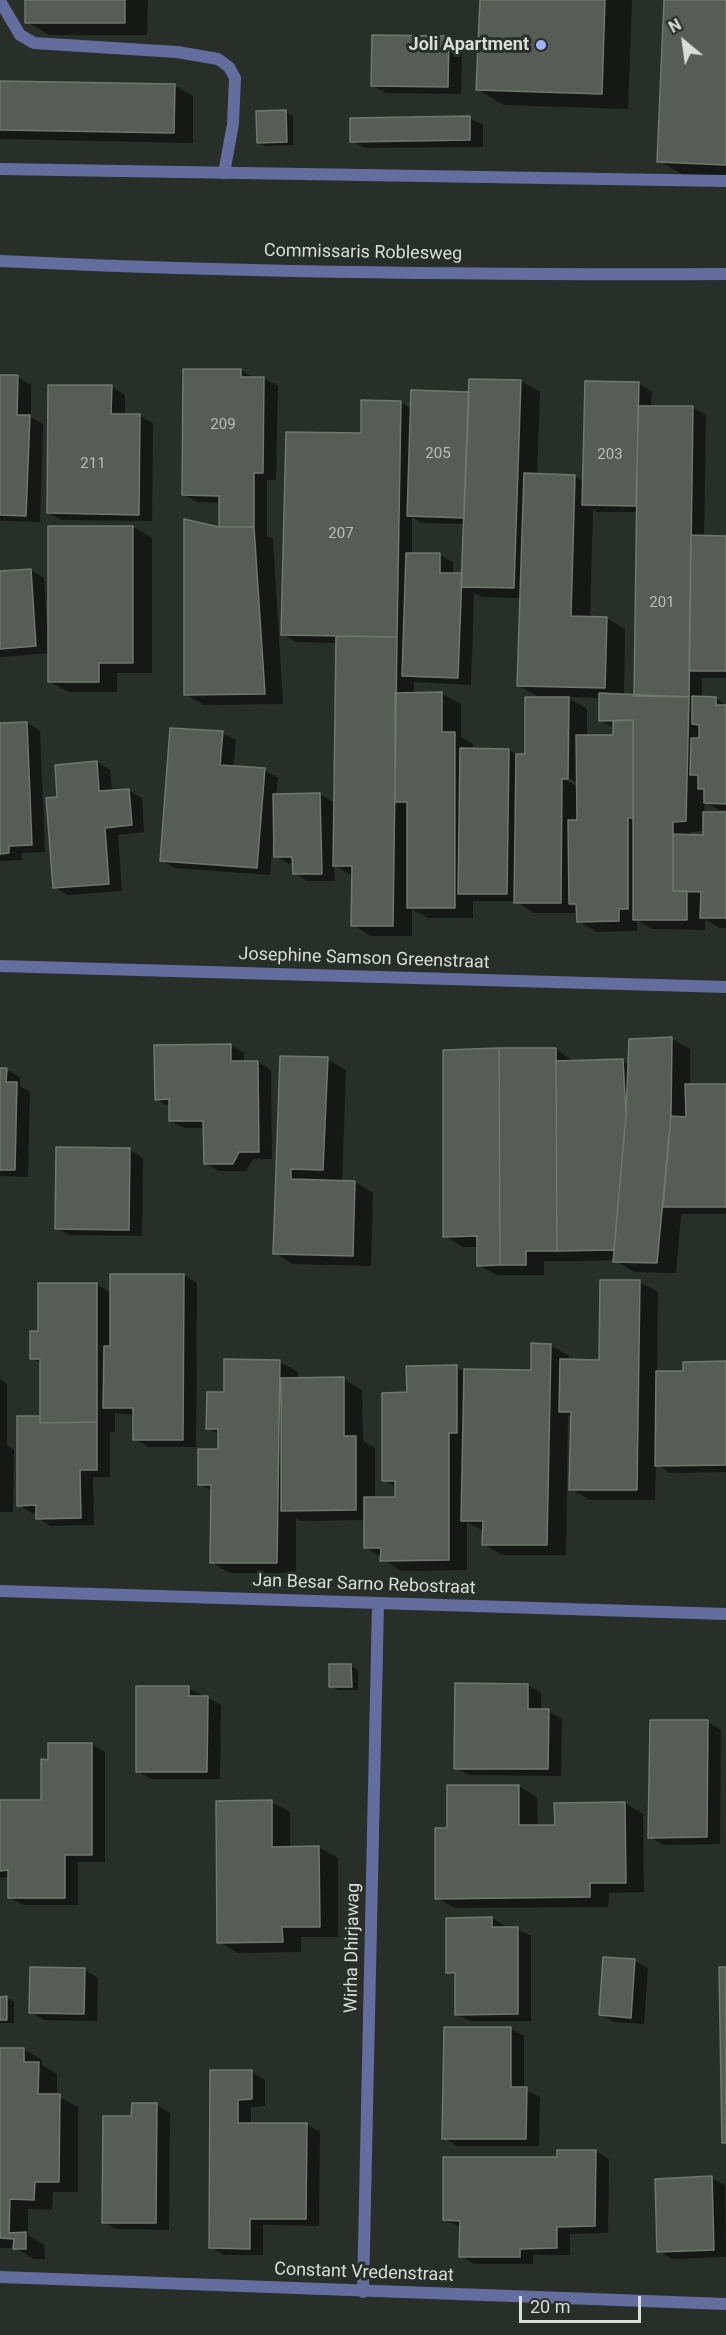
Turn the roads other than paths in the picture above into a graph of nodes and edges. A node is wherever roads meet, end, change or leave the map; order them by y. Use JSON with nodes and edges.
{"nodes":[{"id":1,"x":0,"y":1,"type":"edge"},
{"id":2,"x":0,"y":169,"type":"edge"},
{"id":3,"x":224,"y":173,"type":"junction"},
{"id":4,"x":726,"y":181,"type":"edge"},
{"id":5,"x":0,"y":261,"type":"edge"},
{"id":6,"x":726,"y":274,"type":"edge"},
{"id":7,"x":0,"y":966,"type":"edge"},
{"id":8,"x":726,"y":987,"type":"edge"},
{"id":9,"x":0,"y":1591,"type":"edge"},
{"id":10,"x":378,"y":1604,"type":"junction"},
{"id":11,"x":726,"y":1614,"type":"edge"},
{"id":12,"x":0,"y":2277,"type":"edge"},
{"id":13,"x":363,"y":2292,"type":"junction"},
{"id":14,"x":726,"y":2304,"type":"edge"}],
"edges":[{"from":1,"to":3,"type":"street"},
{"from":2,"to":3,"type":"street"},
{"from":3,"to":4,"type":"street"},
{"from":5,"to":6,"type":"street","name":"Commissaris Roblesweg"},
{"from":7,"to":8,"type":"street","name":"Josephine Samson Greenstraat"},
{"from":9,"to":10,"type":"street","name":"Jan Besar Sarno Rebostraat"},
{"from":10,"to":11,"type":"street","name":"Jan Besar Sarno Rebostraat"},
{"from":10,"to":13,"type":"street","name":"Wirha Dhirjawag"},
{"from":12,"to":13,"type":"street","name":"Constant Vredenstraat"},
{"from":13,"to":14,"type":"street","name":"Constant Vredenstraat"}]}
